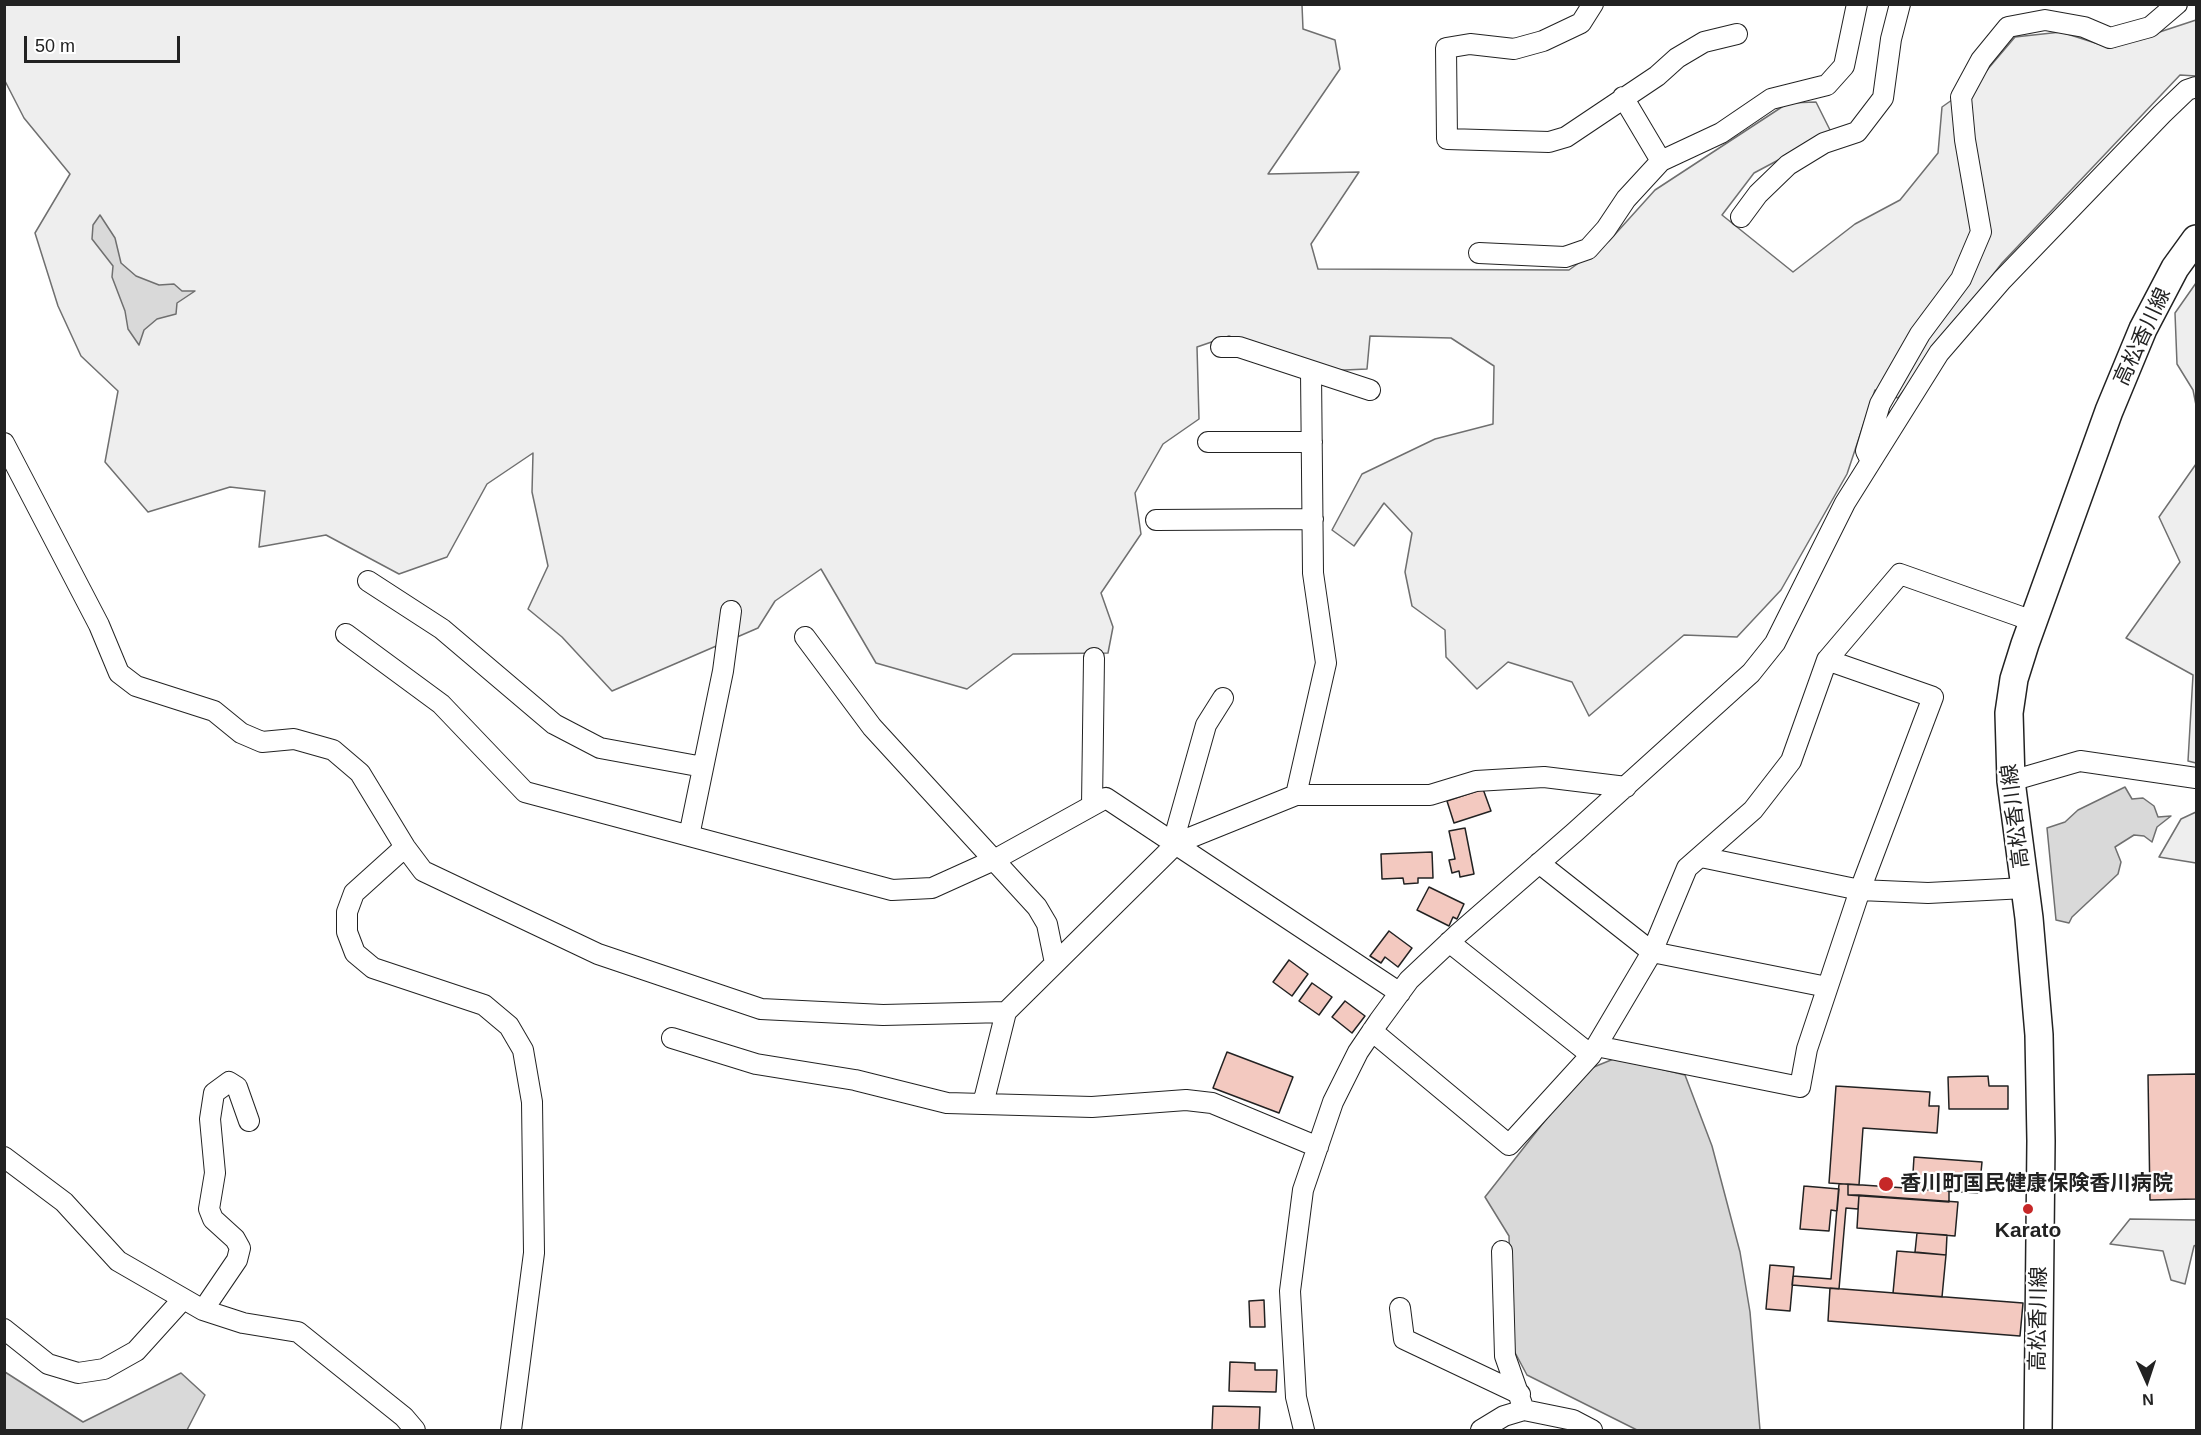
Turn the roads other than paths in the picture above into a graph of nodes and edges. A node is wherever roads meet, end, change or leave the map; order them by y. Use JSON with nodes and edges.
{"nodes":[{"id":1,"x":1593,"y":4,"type":"edge"},
{"id":2,"x":1857,"y":4,"type":"edge"},
{"id":3,"x":1900,"y":4,"type":"edge"},
{"id":4,"x":2177,"y":4,"type":"edge"},
{"id":5,"x":1737,"y":34,"type":"dead end"},
{"id":6,"x":2196,"y":87,"type":"edge"},
{"id":7,"x":1623,"y":97,"type":"junction"},
{"id":8,"x":1661,"y":161,"type":"junction"},
{"id":9,"x":1741,"y":217,"type":"dead end"},
{"id":10,"x":2196,"y":239,"type":"edge"},
{"id":11,"x":1479,"y":253,"type":"dead end"},
{"id":12,"x":1221,"y":347,"type":"dead end"},
{"id":13,"x":1311,"y":372,"type":"junction"},
{"id":14,"x":1370,"y":390,"type":"dead end"},
{"id":15,"x":1208,"y":442,"type":"dead end"},
{"id":16,"x":1312,"y":442,"type":"junction"},
{"id":17,"x":4,"y":443,"type":"edge"},
{"id":18,"x":1871,"y":461,"type":"junction"},
{"id":19,"x":1313,"y":519,"type":"junction"},
{"id":20,"x":1156,"y":520,"type":"dead end"},
{"id":21,"x":368,"y":581,"type":"dead end"},
{"id":22,"x":731,"y":611,"type":"dead end"},
{"id":23,"x":2033,"y":621,"type":"junction"},
{"id":24,"x":345,"y":634,"type":"dead end"},
{"id":25,"x":805,"y":638,"type":"dead end"},
{"id":26,"x":1094,"y":658,"type":"dead end"},
{"id":27,"x":1827,"y":660,"type":"junction"},
{"id":28,"x":1223,"y":698,"type":"dead end"},
{"id":29,"x":703,"y":767,"type":"junction"},
{"id":30,"x":2196,"y":778,"type":"edge"},
{"id":31,"x":2011,"y":781,"type":"junction"},
{"id":32,"x":1626,"y":787,"type":"junction"},
{"id":33,"x":1296,"y":795,"type":"junction"},
{"id":34,"x":1092,"y":805,"type":"junction"},
{"id":35,"x":689,"y":836,"type":"junction"},
{"id":36,"x":1177,"y":843,"type":"junction"},
{"id":37,"x":405,"y":848,"type":"junction"},
{"id":38,"x":1701,"y":857,"type":"junction"},
{"id":39,"x":994,"y":860,"type":"junction"},
{"id":40,"x":1539,"y":863,"type":"junction"},
{"id":41,"x":2025,"y":888,"type":"junction"},
{"id":42,"x":1860,"y":890,"type":"junction"},
{"id":43,"x":1449,"y":942,"type":"junction"},
{"id":44,"x":1652,"y":952,"type":"junction"},
{"id":45,"x":1055,"y":963,"type":"junction"},
{"id":46,"x":1827,"y":987,"type":"junction"},
{"id":47,"x":1400,"y":993,"type":"junction"},
{"id":48,"x":1006,"y":1012,"type":"junction"},
{"id":49,"x":1372,"y":1031,"type":"junction"},
{"id":50,"x":672,"y":1038,"type":"dead end"},
{"id":51,"x":1594,"y":1050,"type":"junction"},
{"id":52,"x":983,"y":1104,"type":"junction"},
{"id":53,"x":249,"y":1121,"type":"dead end"},
{"id":54,"x":1318,"y":1147,"type":"junction"},
{"id":55,"x":4,"y":1157,"type":"edge"},
{"id":56,"x":1502,"y":1251,"type":"dead end"},
{"id":57,"x":183,"y":1299,"type":"junction"},
{"id":58,"x":1400,"y":1308,"type":"dead end"},
{"id":59,"x":203,"y":1310,"type":"junction"},
{"id":60,"x":4,"y":1329,"type":"edge"},
{"id":61,"x":1522,"y":1402,"type":"junction"},
{"id":62,"x":415,"y":1431,"type":"edge"},
{"id":63,"x":511,"y":1431,"type":"edge"},
{"id":64,"x":1304,"y":1431,"type":"edge"},
{"id":65,"x":1481,"y":1431,"type":"edge"},
{"id":66,"x":1592,"y":1431,"type":"edge"},
{"id":67,"x":2038,"y":1431,"type":"edge"}],
"edges":[{"from":1,"to":7,"type":"street"},
{"from":2,"to":8,"type":"street"},
{"from":3,"to":9,"type":"street"},
{"from":4,"to":18,"type":"street"},
{"from":5,"to":7,"type":"street"},
{"from":6,"to":18,"type":"street"},
{"from":7,"to":8,"type":"street"},
{"from":8,"to":11,"type":"street"},
{"from":10,"to":23,"type":"main road","name":"高松香川線"},
{"from":12,"to":13,"type":"street"},
{"from":13,"to":14,"type":"street"},
{"from":13,"to":16,"type":"street"},
{"from":15,"to":16,"type":"street"},
{"from":16,"to":19,"type":"street"},
{"from":17,"to":37,"type":"street"},
{"from":18,"to":32,"type":"street"},
{"from":19,"to":20,"type":"street"},
{"from":19,"to":33,"type":"street"},
{"from":21,"to":29,"type":"street"},
{"from":22,"to":29,"type":"street"},
{"from":23,"to":27,"type":"street"},
{"from":23,"to":31,"type":"main road","name":"高松香川線"},
{"from":24,"to":35,"type":"street"},
{"from":25,"to":39,"type":"street"},
{"from":26,"to":34,"type":"street"},
{"from":27,"to":38,"type":"street"},
{"from":27,"to":42,"type":"street"},
{"from":28,"to":36,"type":"street"},
{"from":29,"to":35,"type":"street"},
{"from":30,"to":31,"type":"street"},
{"from":31,"to":41,"type":"main road","name":"高松香川線"},
{"from":32,"to":33,"type":"street"},
{"from":32,"to":40,"type":"street"},
{"from":33,"to":36,"type":"street"},
{"from":34,"to":36,"type":"street"},
{"from":34,"to":39,"type":"street"},
{"from":35,"to":39,"type":"street"},
{"from":36,"to":45,"type":"street"},
{"from":36,"to":47,"type":"street"},
{"from":37,"to":48,"type":"street"},
{"from":37,"to":63,"type":"street"},
{"from":38,"to":42,"type":"street"},
{"from":38,"to":44,"type":"street"},
{"from":39,"to":45,"type":"street"},
{"from":40,"to":43,"type":"street"},
{"from":40,"to":44,"type":"street"},
{"from":41,"to":42,"type":"street"},
{"from":41,"to":67,"type":"main road","name":"高松香川線"},
{"from":42,"to":46,"type":"street"},
{"from":43,"to":47,"type":"street"},
{"from":43,"to":51,"type":"street"},
{"from":44,"to":46,"type":"street"},
{"from":44,"to":51,"type":"street"},
{"from":45,"to":48,"type":"street"},
{"from":46,"to":51,"type":"street"},
{"from":47,"to":49,"type":"street"},
{"from":48,"to":52,"type":"street"},
{"from":49,"to":51,"type":"street"},
{"from":49,"to":54,"type":"street"},
{"from":50,"to":52,"type":"street"},
{"from":52,"to":54,"type":"street"},
{"from":53,"to":59,"type":"street"},
{"from":54,"to":64,"type":"street"},
{"from":55,"to":57,"type":"street"},
{"from":56,"to":61,"type":"street"},
{"from":57,"to":59,"type":"street"},
{"from":57,"to":60,"type":"street"},
{"from":58,"to":61,"type":"street"},
{"from":59,"to":62,"type":"street"},
{"from":61,"to":65,"type":"street"},
{"from":61,"to":66,"type":"street"}]}
